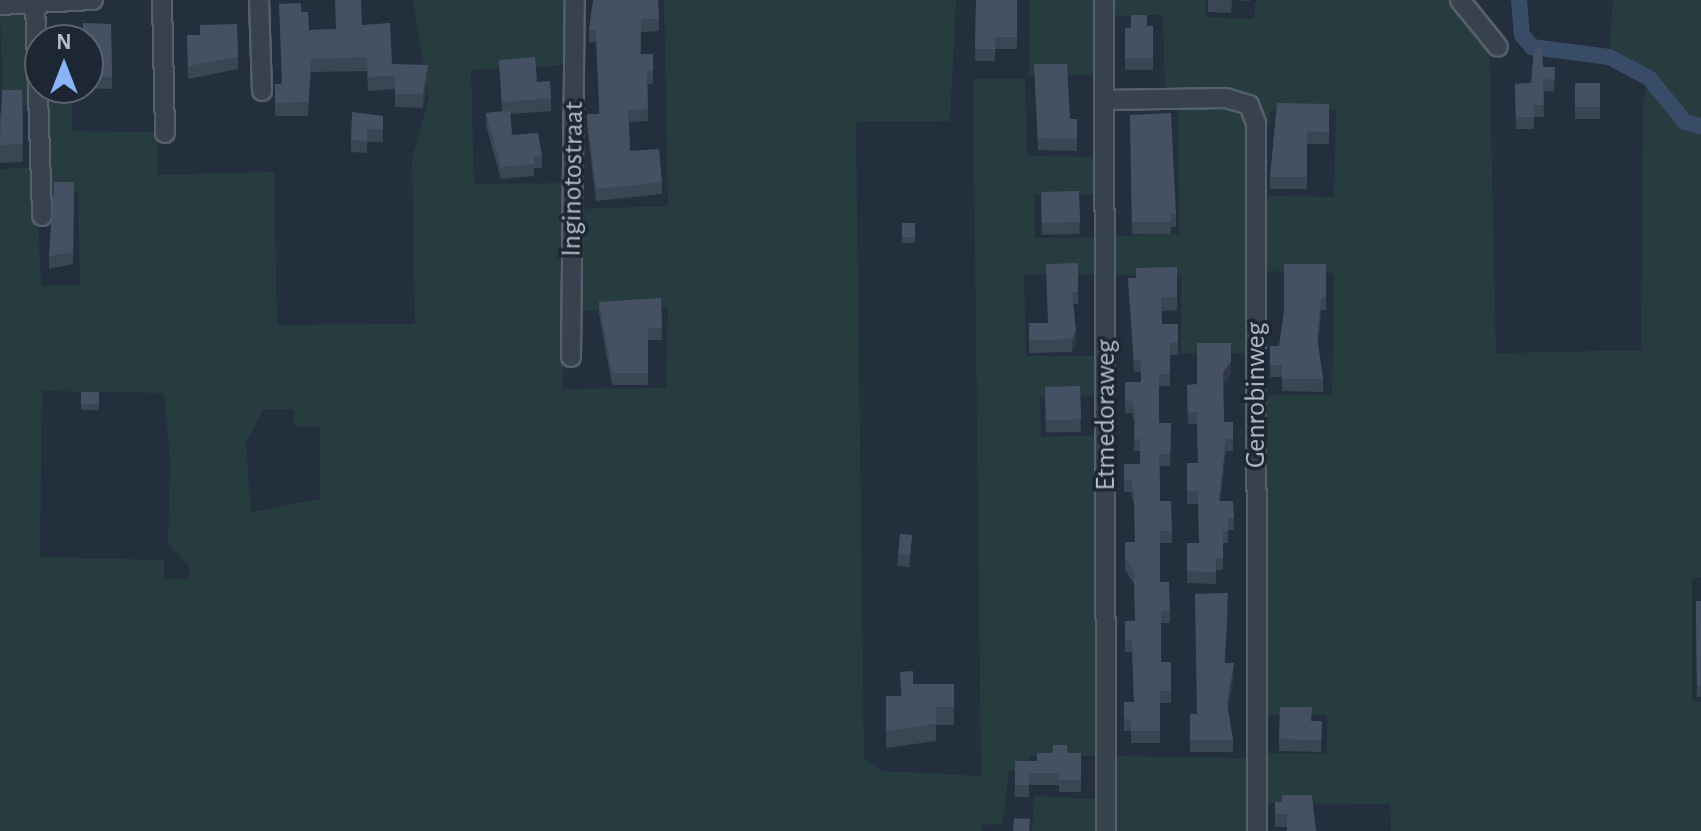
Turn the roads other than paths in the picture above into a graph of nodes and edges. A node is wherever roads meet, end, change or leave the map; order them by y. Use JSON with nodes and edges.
{"nodes":[{"id":1,"x":93,"y":0,"type":"edge"},
{"id":2,"x":162,"y":0,"type":"edge"},
{"id":3,"x":259,"y":0,"type":"edge"},
{"id":4,"x":575,"y":0,"type":"edge"},
{"id":5,"x":1104,"y":0,"type":"edge"},
{"id":6,"x":1460,"y":0,"type":"edge"},
{"id":7,"x":35,"y":3,"type":"junction"},
{"id":8,"x":0,"y":5,"type":"edge"},
{"id":9,"x":1498,"y":47,"type":"dead end"},
{"id":10,"x":262,"y":91,"type":"dead end"},
{"id":11,"x":1104,"y":100,"type":"junction"},
{"id":12,"x":165,"y":133,"type":"dead end"},
{"id":13,"x":42,"y":216,"type":"dead end"},
{"id":14,"x":571,"y":357,"type":"dead end"},
{"id":15,"x":1106,"y":831,"type":"edge"},
{"id":16,"x":1257,"y":831,"type":"edge"}],
"edges":[{"from":1,"to":7,"type":"street"},
{"from":2,"to":12,"type":"street"},
{"from":3,"to":10,"type":"street"},
{"from":4,"to":14,"type":"street","name":"Inginotostraat"},
{"from":5,"to":11,"type":"street","name":"Etmedoraweg"},
{"from":6,"to":9,"type":"street"},
{"from":7,"to":8,"type":"street"},
{"from":7,"to":13,"type":"street"},
{"from":11,"to":15,"type":"street","name":"Etmedoraweg"},
{"from":11,"to":16,"type":"street","name":"Genrobinweg"}]}
